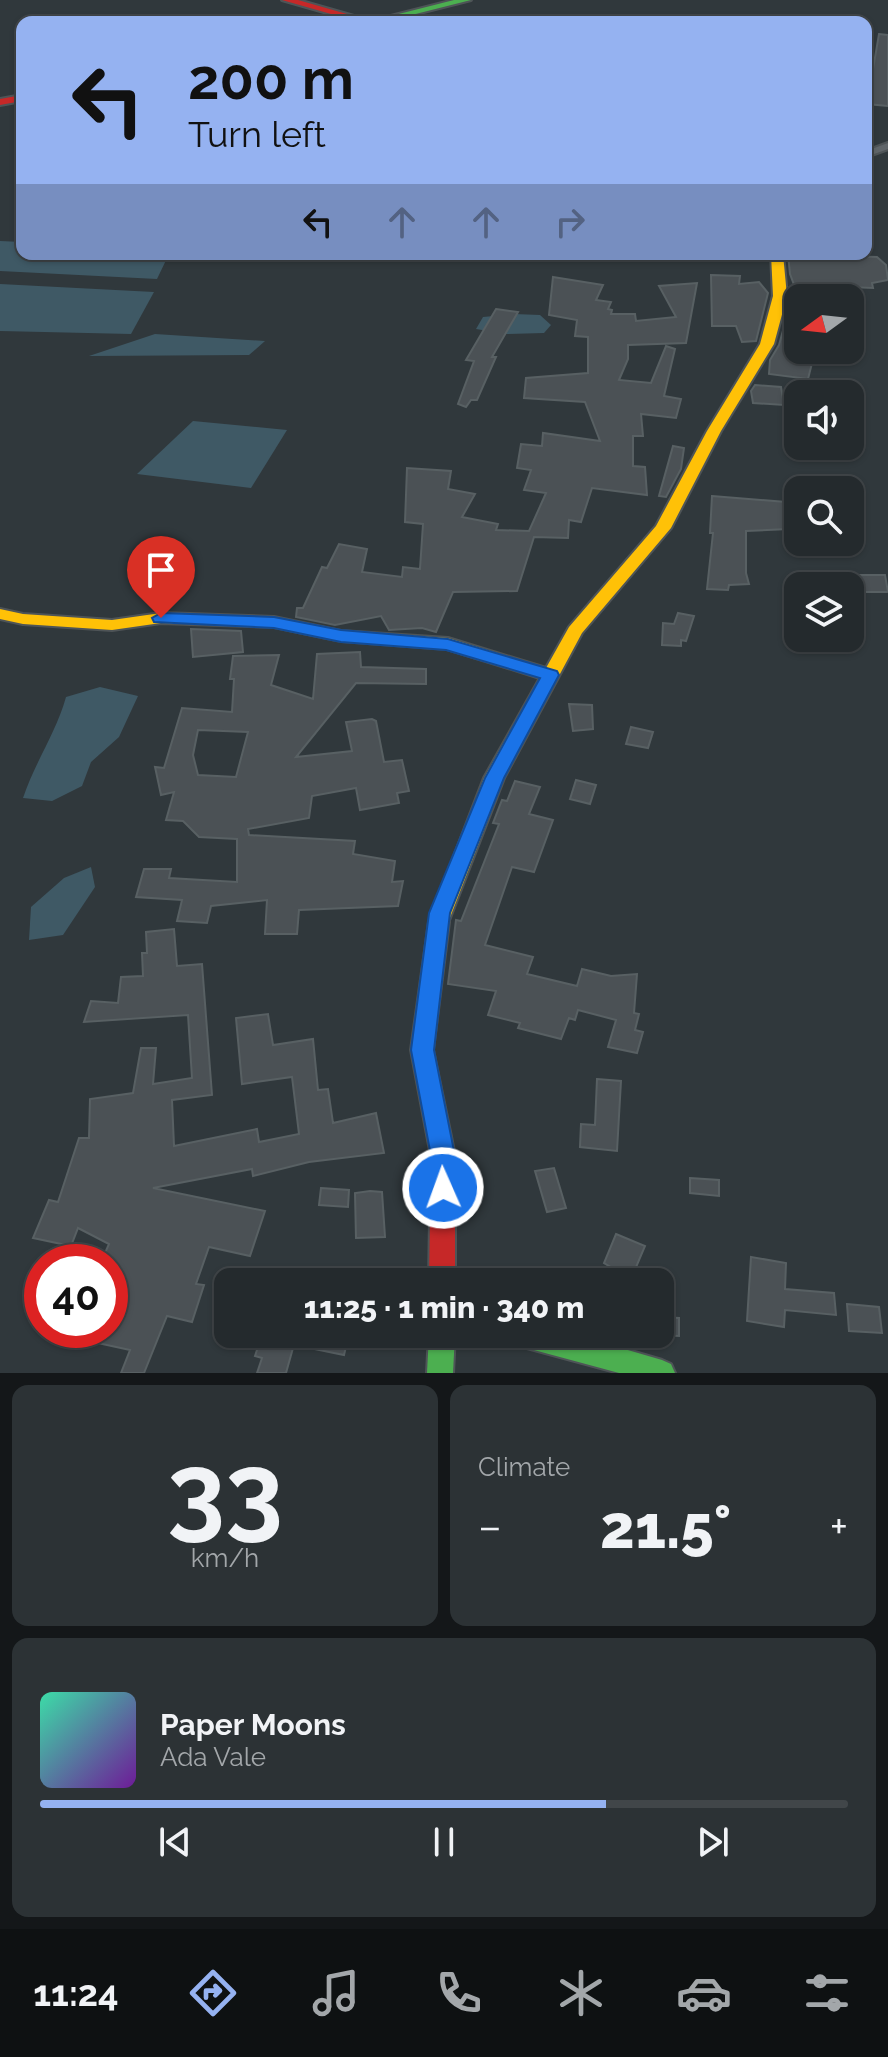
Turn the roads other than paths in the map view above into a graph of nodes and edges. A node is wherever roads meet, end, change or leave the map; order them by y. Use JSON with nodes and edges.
{"nodes":[{"id":1,"x":287,"y":0,"type":"edge"},
{"id":2,"x":466,"y":0,"type":"edge"},
{"id":3,"x":348,"y":16,"type":"edge"},
{"id":4,"x":397,"y":16,"type":"edge"},
{"id":5,"x":777,"y":260,"type":"edge"},
{"id":6,"x":0,"y":614,"type":"edge"},
{"id":7,"x":550,"y":675,"type":"junction"},
{"id":8,"x":442,"y":1268,"type":"edge"},
{"id":9,"x":441,"y":1348,"type":"edge"},
{"id":10,"x":578,"y":1348,"type":"edge"},
{"id":11,"x":440,"y":1373,"type":"edge"},
{"id":12,"x":662,"y":1373,"type":"edge"}],
"edges":[{"from":1,"to":3,"type":"main road"},
{"from":2,"to":4,"type":"main road"},
{"from":5,"to":7,"type":"main road"},
{"from":6,"to":7,"type":"main road"},
{"from":7,"to":8,"type":"main road"},
{"from":9,"to":11,"type":"main road"},
{"from":10,"to":12,"type":"main road"}]}
